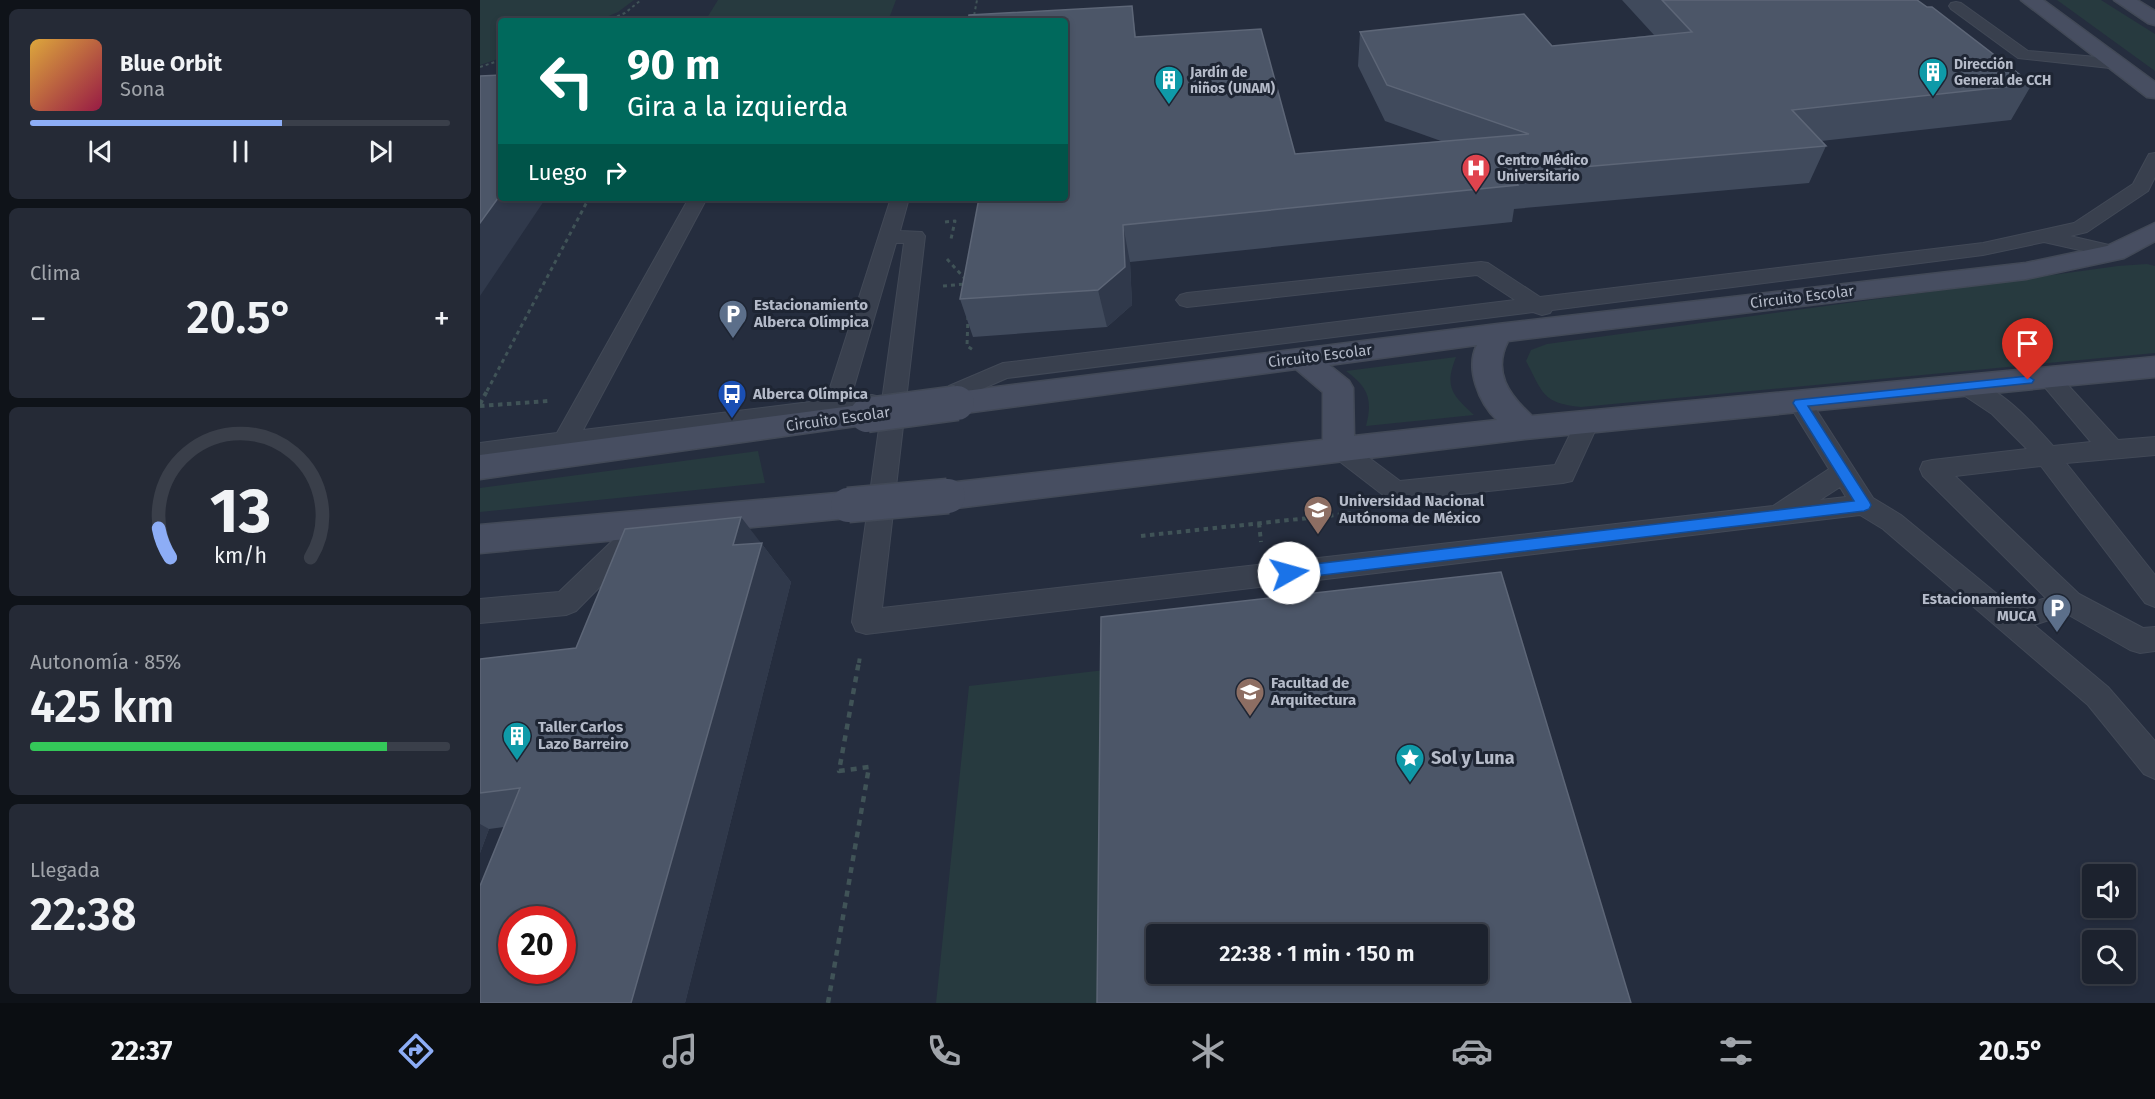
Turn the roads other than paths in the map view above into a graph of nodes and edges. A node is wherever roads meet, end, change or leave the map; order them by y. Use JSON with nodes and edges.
{"nodes":[{"id":1,"x":2031,"y":0,"type":"edge"},
{"id":2,"x":2124,"y":0,"type":"edge"},
{"id":3,"x":1956,"y":6,"type":"dead end"},
{"id":4,"x":2155,"y":18,"type":"edge"},
{"id":5,"x":2125,"y":69,"type":"junction"},
{"id":6,"x":2155,"y":92,"type":"edge"},
{"id":7,"x":2155,"y":100,"type":"edge"},
{"id":8,"x":2155,"y":158,"type":"edge"},
{"id":9,"x":696,"y":201,"type":"edge"},
{"id":10,"x":899,"y":201,"type":"edge"},
{"id":11,"x":2155,"y":231,"type":"edge"},
{"id":12,"x":889,"y":233,"type":"junction"},
{"id":13,"x":2043,"y":236,"type":"junction"},
{"id":14,"x":2115,"y":252,"type":"junction"},
{"id":15,"x":2155,"y":259,"type":"edge"},
{"id":16,"x":1187,"y":300,"type":"dead end"},
{"id":17,"x":1535,"y":304,"type":"junction"},
{"id":18,"x":1567,"y":325,"type":"junction"},
{"id":19,"x":1498,"y":333,"type":"junction"},
{"id":20,"x":1302,"y":359,"type":"junction"},
{"id":21,"x":2155,"y":367,"type":"edge"},
{"id":22,"x":2048,"y":378,"type":"junction"},
{"id":23,"x":1967,"y":386,"type":"junction"},
{"id":24,"x":957,"y":397,"type":"junction"},
{"id":25,"x":1800,"y":403,"type":"junction"},
{"id":26,"x":834,"y":413,"type":"junction"},
{"id":27,"x":1587,"y":422,"type":"junction"},
{"id":28,"x":1525,"y":428,"type":"junction"},
{"id":29,"x":2155,"y":446,"type":"edge"},
{"id":30,"x":1339,"y":448,"type":"junction"},
{"id":31,"x":562,"y":449,"type":"junction"},
{"id":32,"x":2112,"y":449,"type":"junction"},
{"id":33,"x":480,"y":452,"type":"edge"},
{"id":34,"x":2048,"y":457,"type":"junction"},
{"id":35,"x":480,"y":467,"type":"edge"},
{"id":36,"x":1843,"y":472,"type":"junction"},
{"id":37,"x":1864,"y":505,"type":"junction"},
{"id":38,"x":1777,"y":516,"type":"junction"},
{"id":39,"x":646,"y":525,"type":"junction"},
{"id":40,"x":480,"y":538,"type":"edge"},
{"id":41,"x":2155,"y":596,"type":"edge"},
{"id":42,"x":2069,"y":602,"type":"junction"},
{"id":43,"x":480,"y":612,"type":"edge"},
{"id":44,"x":2010,"y":621,"type":"junction"},
{"id":45,"x":2155,"y":639,"type":"edge"},
{"id":46,"x":2155,"y":764,"type":"edge"}],
"edges":[{"from":1,"to":5,"type":"street"},
{"from":2,"to":4,"type":"street"},
{"from":3,"to":5,"type":"lane"},
{"from":5,"to":6,"type":"street"},
{"from":5,"to":7,"type":"lane"},
{"from":8,"to":13,"type":"lane"},
{"from":9,"to":31,"type":"lane"},
{"from":10,"to":12,"type":"lane"},
{"from":11,"to":14,"type":"street","name":"Circuito Escolar"},
{"from":12,"to":26,"type":"lane"},
{"from":12,"to":38,"type":"lane"},
{"from":13,"to":14,"type":"lane"},
{"from":13,"to":17,"type":"lane"},
{"from":14,"to":15,"type":"street"},
{"from":14,"to":18,"type":"street","name":"Circuito Escolar"},
{"from":16,"to":17,"type":"lane"},
{"from":17,"to":18,"type":"lane"},
{"from":17,"to":24,"type":"lane"},
{"from":18,"to":19,"type":"street","name":"Circuito Escolar"},
{"from":19,"to":20,"type":"street","name":"Circuito Escolar"},
{"from":19,"to":28,"type":"street"},
{"from":20,"to":24,"type":"street","name":"Circuito Escolar"},
{"from":20,"to":30,"type":"street"},
{"from":21,"to":22,"type":"street"},
{"from":22,"to":23,"type":"street"},
{"from":22,"to":32,"type":"lane"},
{"from":23,"to":25,"type":"street"},
{"from":23,"to":34,"type":"lane"},
{"from":24,"to":26,"type":"street","name":"Circuito Escolar","bridge":true},
{"from":25,"to":27,"type":"street"},
{"from":25,"to":36,"type":"lane"},
{"from":26,"to":31,"type":"street","name":"Circuito Escolar"},
{"from":27,"to":28,"type":"street"},
{"from":27,"to":30,"type":"lane"},
{"from":28,"to":30,"type":"street"},
{"from":29,"to":32,"type":"lane"},
{"from":30,"to":39,"type":"street","bridge":true},
{"from":31,"to":33,"type":"lane"},
{"from":31,"to":35,"type":"street","name":"Circuito Escolar"},
{"from":32,"to":34,"type":"lane"},
{"from":34,"to":41,"type":"lane"},
{"from":34,"to":42,"type":"lane"},
{"from":36,"to":37,"type":"lane"},
{"from":36,"to":38,"type":"lane"},
{"from":37,"to":38,"type":"lane"},
{"from":37,"to":44,"type":"lane"},
{"from":39,"to":40,"type":"street"},
{"from":39,"to":43,"type":"lane"},
{"from":42,"to":44,"type":"lane"},
{"from":42,"to":45,"type":"lane"},
{"from":44,"to":46,"type":"lane"}]}
